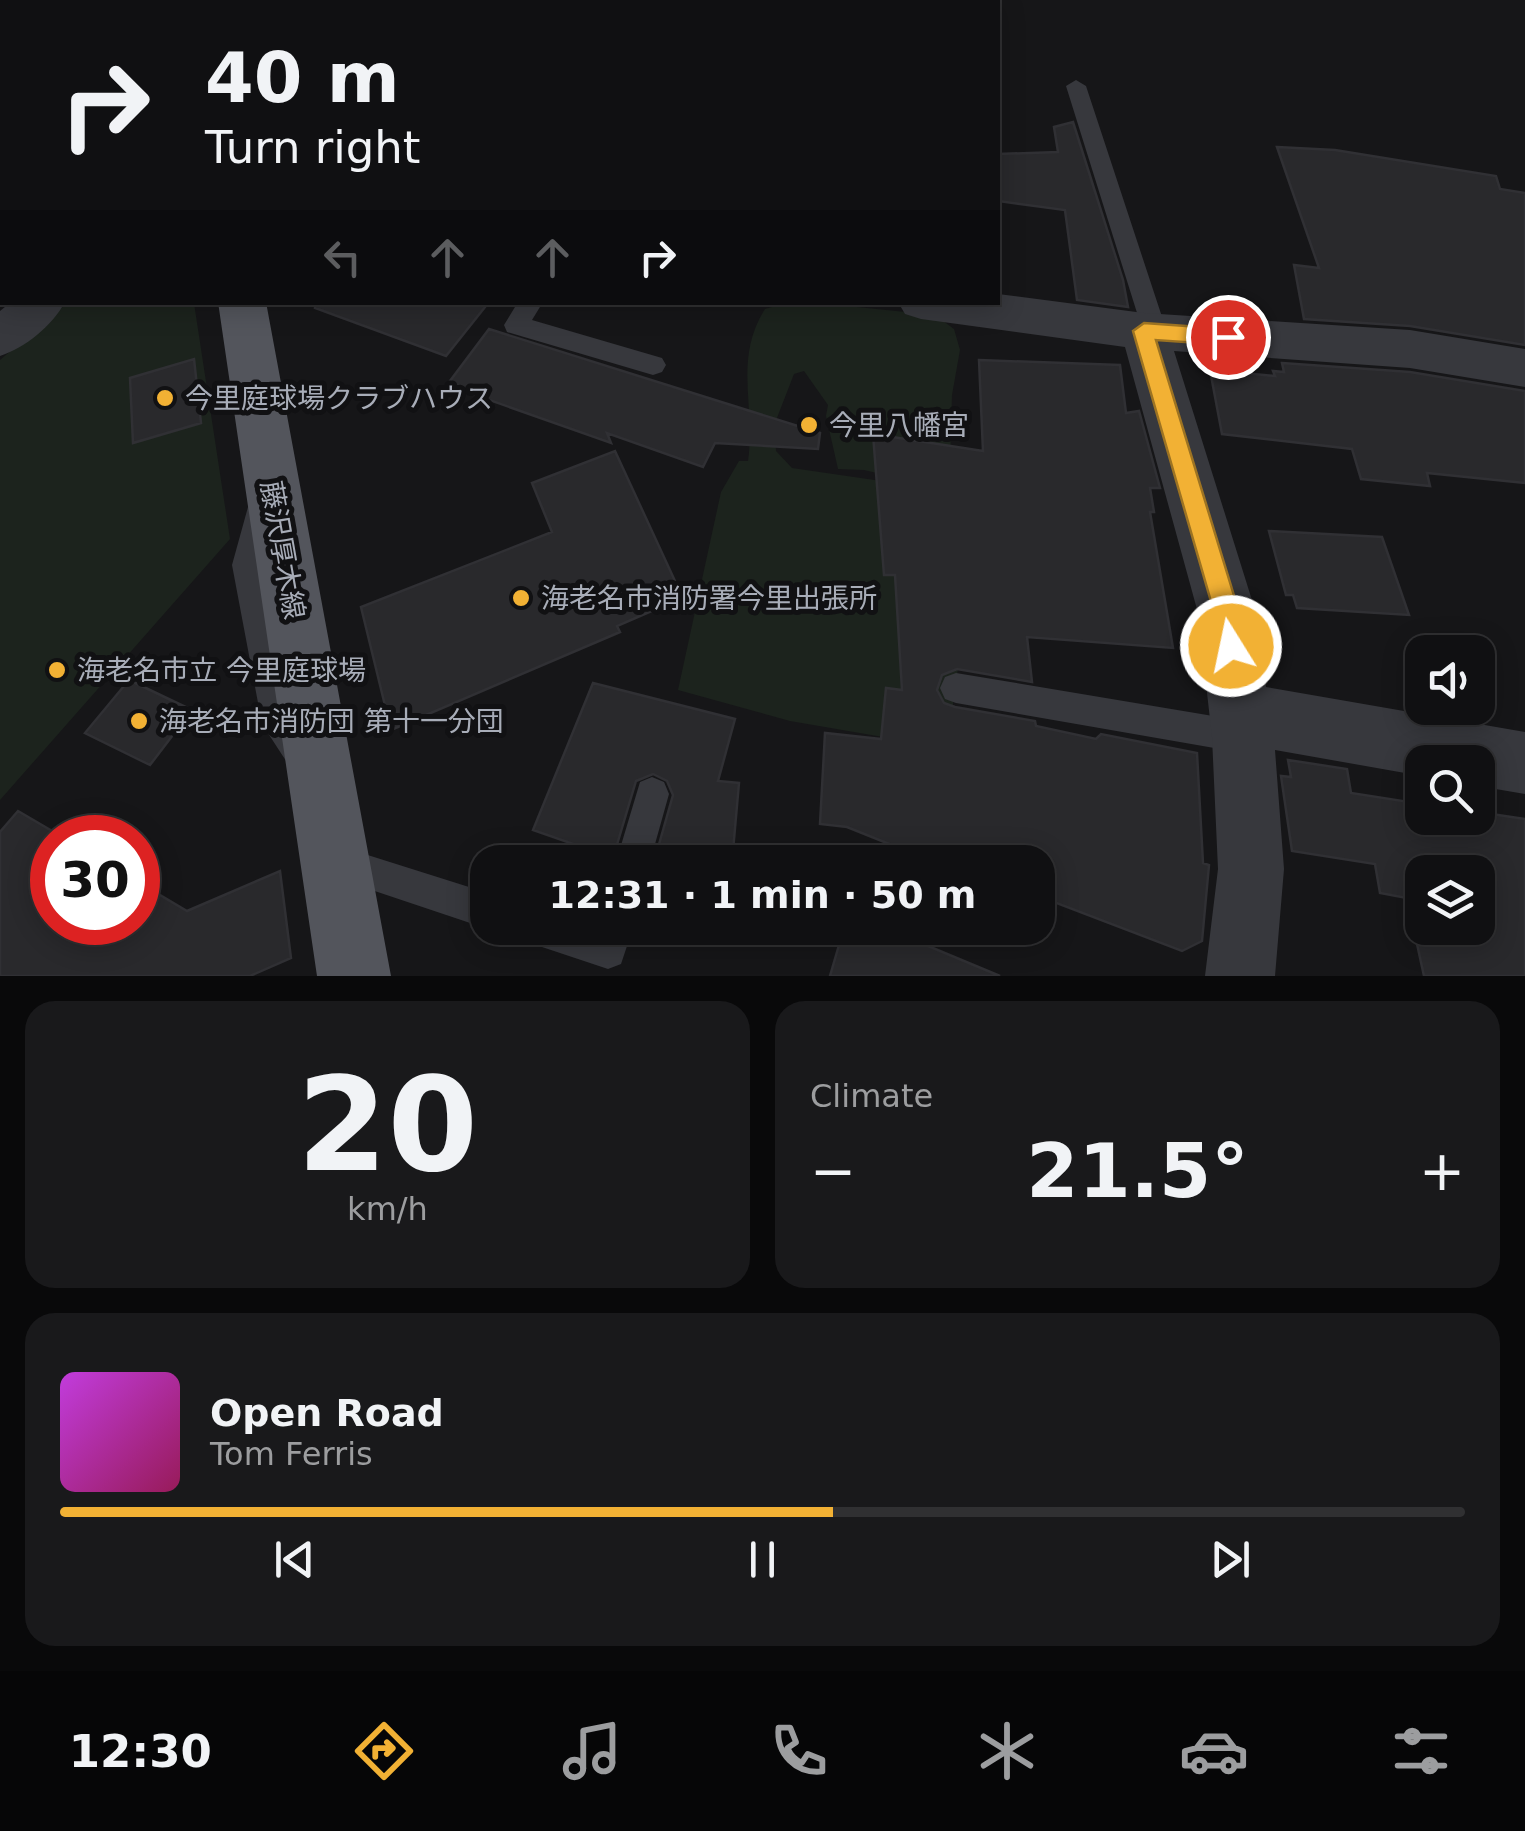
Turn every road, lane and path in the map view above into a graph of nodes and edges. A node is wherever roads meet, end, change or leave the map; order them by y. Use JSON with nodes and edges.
{"nodes":[{"id":1,"x":1076,"y":86,"type":"dead end"},
{"id":2,"x":38,"y":305,"type":"edge"},
{"id":3,"x":242,"y":305,"type":"edge"},
{"id":4,"x":528,"y":305,"type":"edge"},
{"id":5,"x":945,"y":305,"type":"edge"},
{"id":6,"x":1149,"y":332,"type":"junction"},
{"id":7,"x":0,"y":338,"type":"edge"},
{"id":8,"x":652,"y":365,"type":"dead end"},
{"id":9,"x":1525,"y":368,"type":"edge"},
{"id":10,"x":956,"y":688,"type":"dead end"},
{"id":11,"x":1242,"y":725,"type":"junction"},
{"id":12,"x":1525,"y":763,"type":"edge"},
{"id":13,"x":652,"y":794,"type":"dead end"},
{"id":14,"x":638,"y":845,"type":"edge"},
{"id":15,"x":335,"y":861,"type":"junction"},
{"id":16,"x":470,"y":905,"type":"edge"},
{"id":17,"x":589,"y":945,"type":"edge"},
{"id":18,"x":610,"y":945,"type":"edge"},
{"id":19,"x":354,"y":976,"type":"edge"},
{"id":20,"x":1240,"y":976,"type":"edge"}],
"edges":[{"from":1,"to":6,"type":"lane"},
{"from":2,"to":7,"type":"street"},
{"from":3,"to":15,"type":"main road","name":"藤沢厚木線"},
{"from":4,"to":8,"type":"lane"},
{"from":5,"to":6,"type":"street"},
{"from":6,"to":9,"type":"street"},
{"from":6,"to":11,"type":"street"},
{"from":10,"to":11,"type":"lane"},
{"from":11,"to":12,"type":"street"},
{"from":11,"to":20,"type":"street"},
{"from":13,"to":14,"type":"lane"},
{"from":15,"to":16,"type":"lane"},
{"from":15,"to":19,"type":"main road","name":"藤沢厚木線"},
{"from":17,"to":18,"type":"lane"}]}
